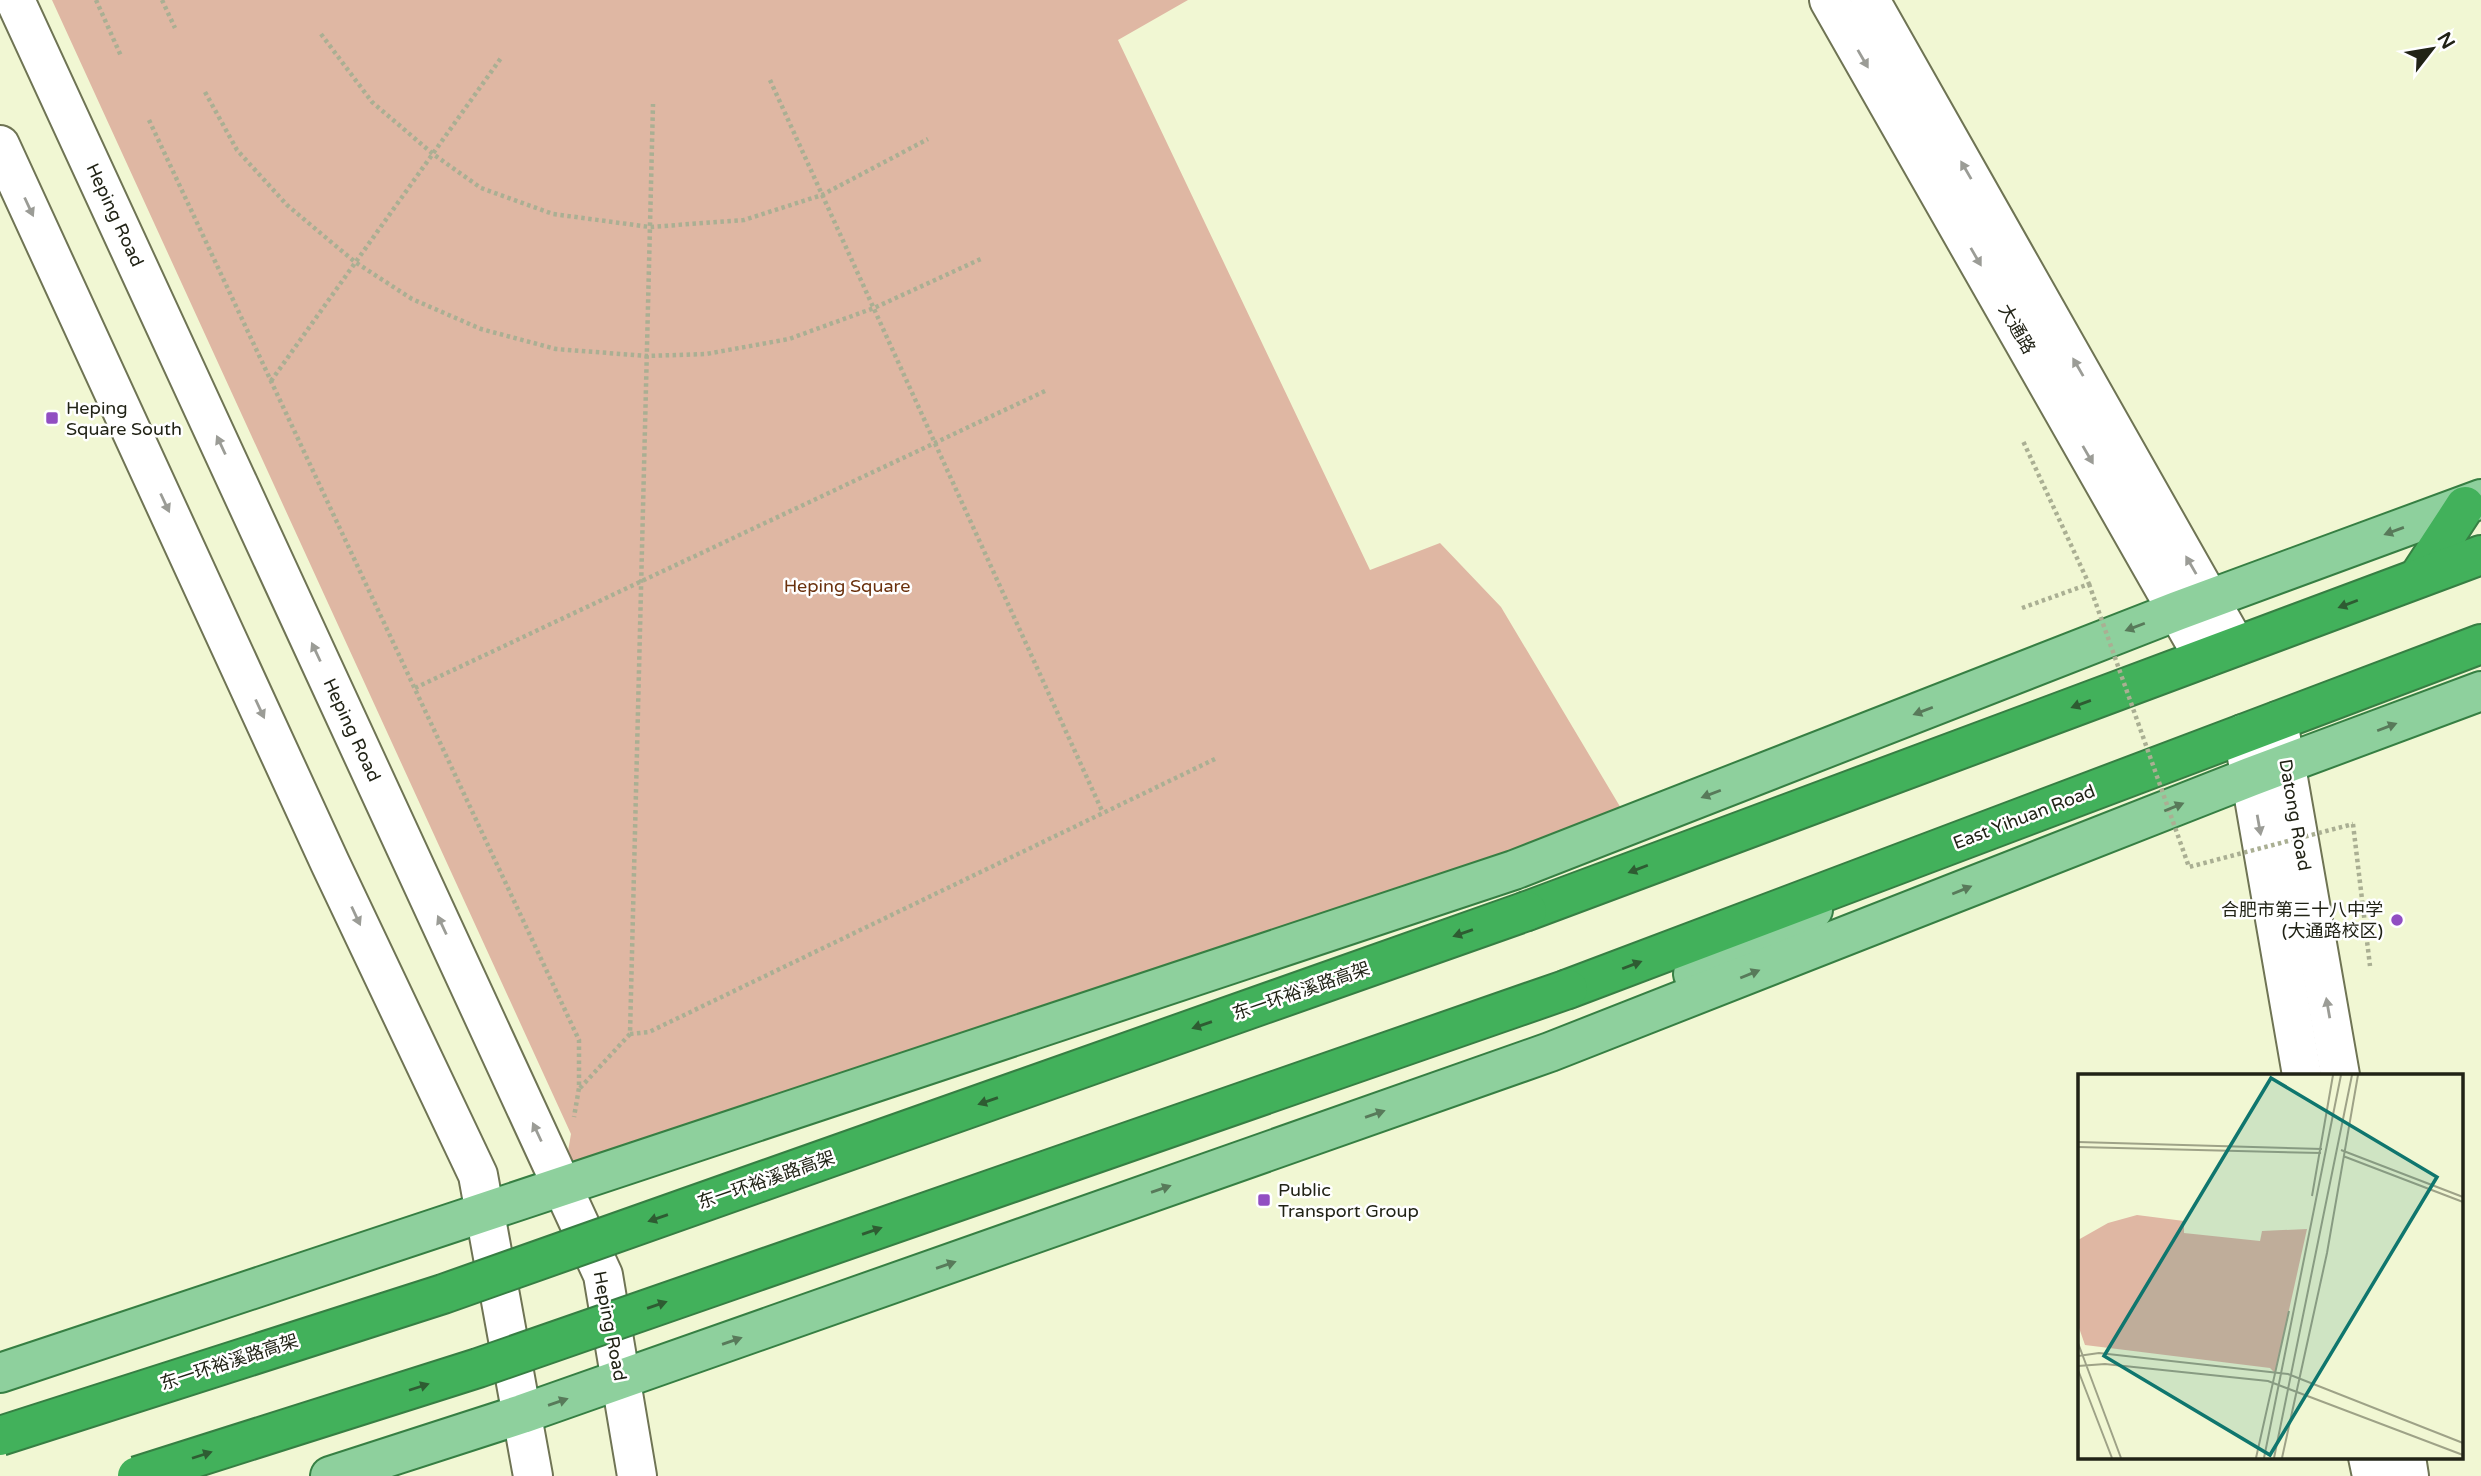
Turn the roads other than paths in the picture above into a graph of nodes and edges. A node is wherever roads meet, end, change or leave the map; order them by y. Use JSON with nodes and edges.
{"nodes":[{"id":1,"x":16,"y":0,"type":"edge"},
{"id":2,"x":1829,"y":0,"type":"edge"},
{"id":3,"x":1870,"y":0,"type":"edge"},
{"id":4,"x":0,"y":145,"type":"edge"},
{"id":5,"x":2473,"y":502,"type":"edge"},
{"id":6,"x":2481,"y":555,"type":"edge"},
{"id":7,"x":2417,"y":578,"type":"junction"},
{"id":8,"x":2193,"y":605,"type":"junction"},
{"id":9,"x":2220,"y":652,"type":"junction"},
{"id":10,"x":2470,"y":652,"type":"edge"},
{"id":11,"x":2481,"y":691,"type":"edge"},
{"id":12,"x":2260,"y":727,"type":"junction"},
{"id":13,"x":2286,"y":765,"type":"junction"},
{"id":14,"x":2250,"y":777,"type":"junction"},
{"id":15,"x":1852,"y":789,"type":"junction"},
{"id":16,"x":1891,"y":867,"type":"junction"},
{"id":17,"x":1514,"y":870,"type":"junction"},
{"id":18,"x":1550,"y":1052,"type":"junction"},
{"id":19,"x":2302,"y":1074,"type":"edge"},
{"id":20,"x":2340,"y":1074,"type":"edge"},
{"id":21,"x":562,"y":1186,"type":"junction"},
{"id":22,"x":485,"y":1212,"type":"junction"},
{"id":23,"x":0,"y":1373,"type":"edge"},
{"id":24,"x":621,"y":1380,"type":"junction"},
{"id":25,"x":522,"y":1415,"type":"junction"},
{"id":26,"x":0,"y":1436,"type":"edge"},
{"id":27,"x":2368,"y":1458,"type":"edge"},
{"id":28,"x":2406,"y":1458,"type":"edge"},
{"id":29,"x":137,"y":1476,"type":"edge"},
{"id":30,"x":330,"y":1476,"type":"edge"},
{"id":31,"x":533,"y":1476,"type":"edge"},
{"id":32,"x":638,"y":1476,"type":"edge"},
{"id":33,"x":2372,"y":1476,"type":"edge"},
{"id":34,"x":2409,"y":1476,"type":"edge"}],
"edges":[{"from":21,"to":1,"type":"main road","name":"Heping Road","one_way":true},
{"from":2,"to":8,"type":"main road","name":"大通路","one_way":true},
{"from":8,"to":3,"type":"main road","name":"大通路","one_way":true},
{"from":4,"to":22,"type":"main road","one_way":true},
{"from":5,"to":7,"type":"highway"},
{"from":5,"to":8,"type":"main road","one_way":true},
{"from":6,"to":7,"type":"highway"},
{"from":7,"to":9,"type":"highway","one_way":true},
{"from":8,"to":9,"type":"main road","name":"大通路"},
{"from":8,"to":17,"type":"main road","one_way":true},
{"from":9,"to":15,"type":"highway","one_way":true},
{"from":10,"to":12,"type":"highway","name":"East Yihuan Road"},
{"from":13,"to":11,"type":"main road","one_way":true},
{"from":12,"to":13,"type":"main road","name":"Datong Road"},
{"from":12,"to":14,"type":"main road"},
{"from":12,"to":16,"type":"highway","name":"East Yihuan Road"},
{"from":13,"to":14,"type":"main road"},
{"from":20,"to":13,"type":"main road","name":"Datong Road","one_way":true},
{"from":18,"to":14,"type":"main road","one_way":true},
{"from":14,"to":19,"type":"main road","one_way":true},
{"from":15,"to":17,"type":"main road"},
{"from":15,"to":26,"type":"highway","name":"东一环裕溪路高架","one_way":true,"bridge":true},
{"from":16,"to":18,"type":"main road"},
{"from":29,"to":16,"type":"highway","name":"East Yihuan Road","one_way":true,"bridge":true},
{"from":17,"to":21,"type":"main road"},
{"from":24,"to":18,"type":"main road","one_way":true},
{"from":21,"to":22,"type":"main road"},
{"from":21,"to":24,"type":"main road","name":"Heping Road"},
{"from":22,"to":23,"type":"main road"},
{"from":22,"to":25,"type":"main road"},
{"from":25,"to":24,"type":"main road","one_way":true},
{"from":24,"to":32,"type":"main road","name":"Heping Road"},
{"from":25,"to":30,"type":"main road"},
{"from":25,"to":31,"type":"main road"},
{"from":27,"to":33,"type":"main road"},
{"from":28,"to":34,"type":"main road"}]}
